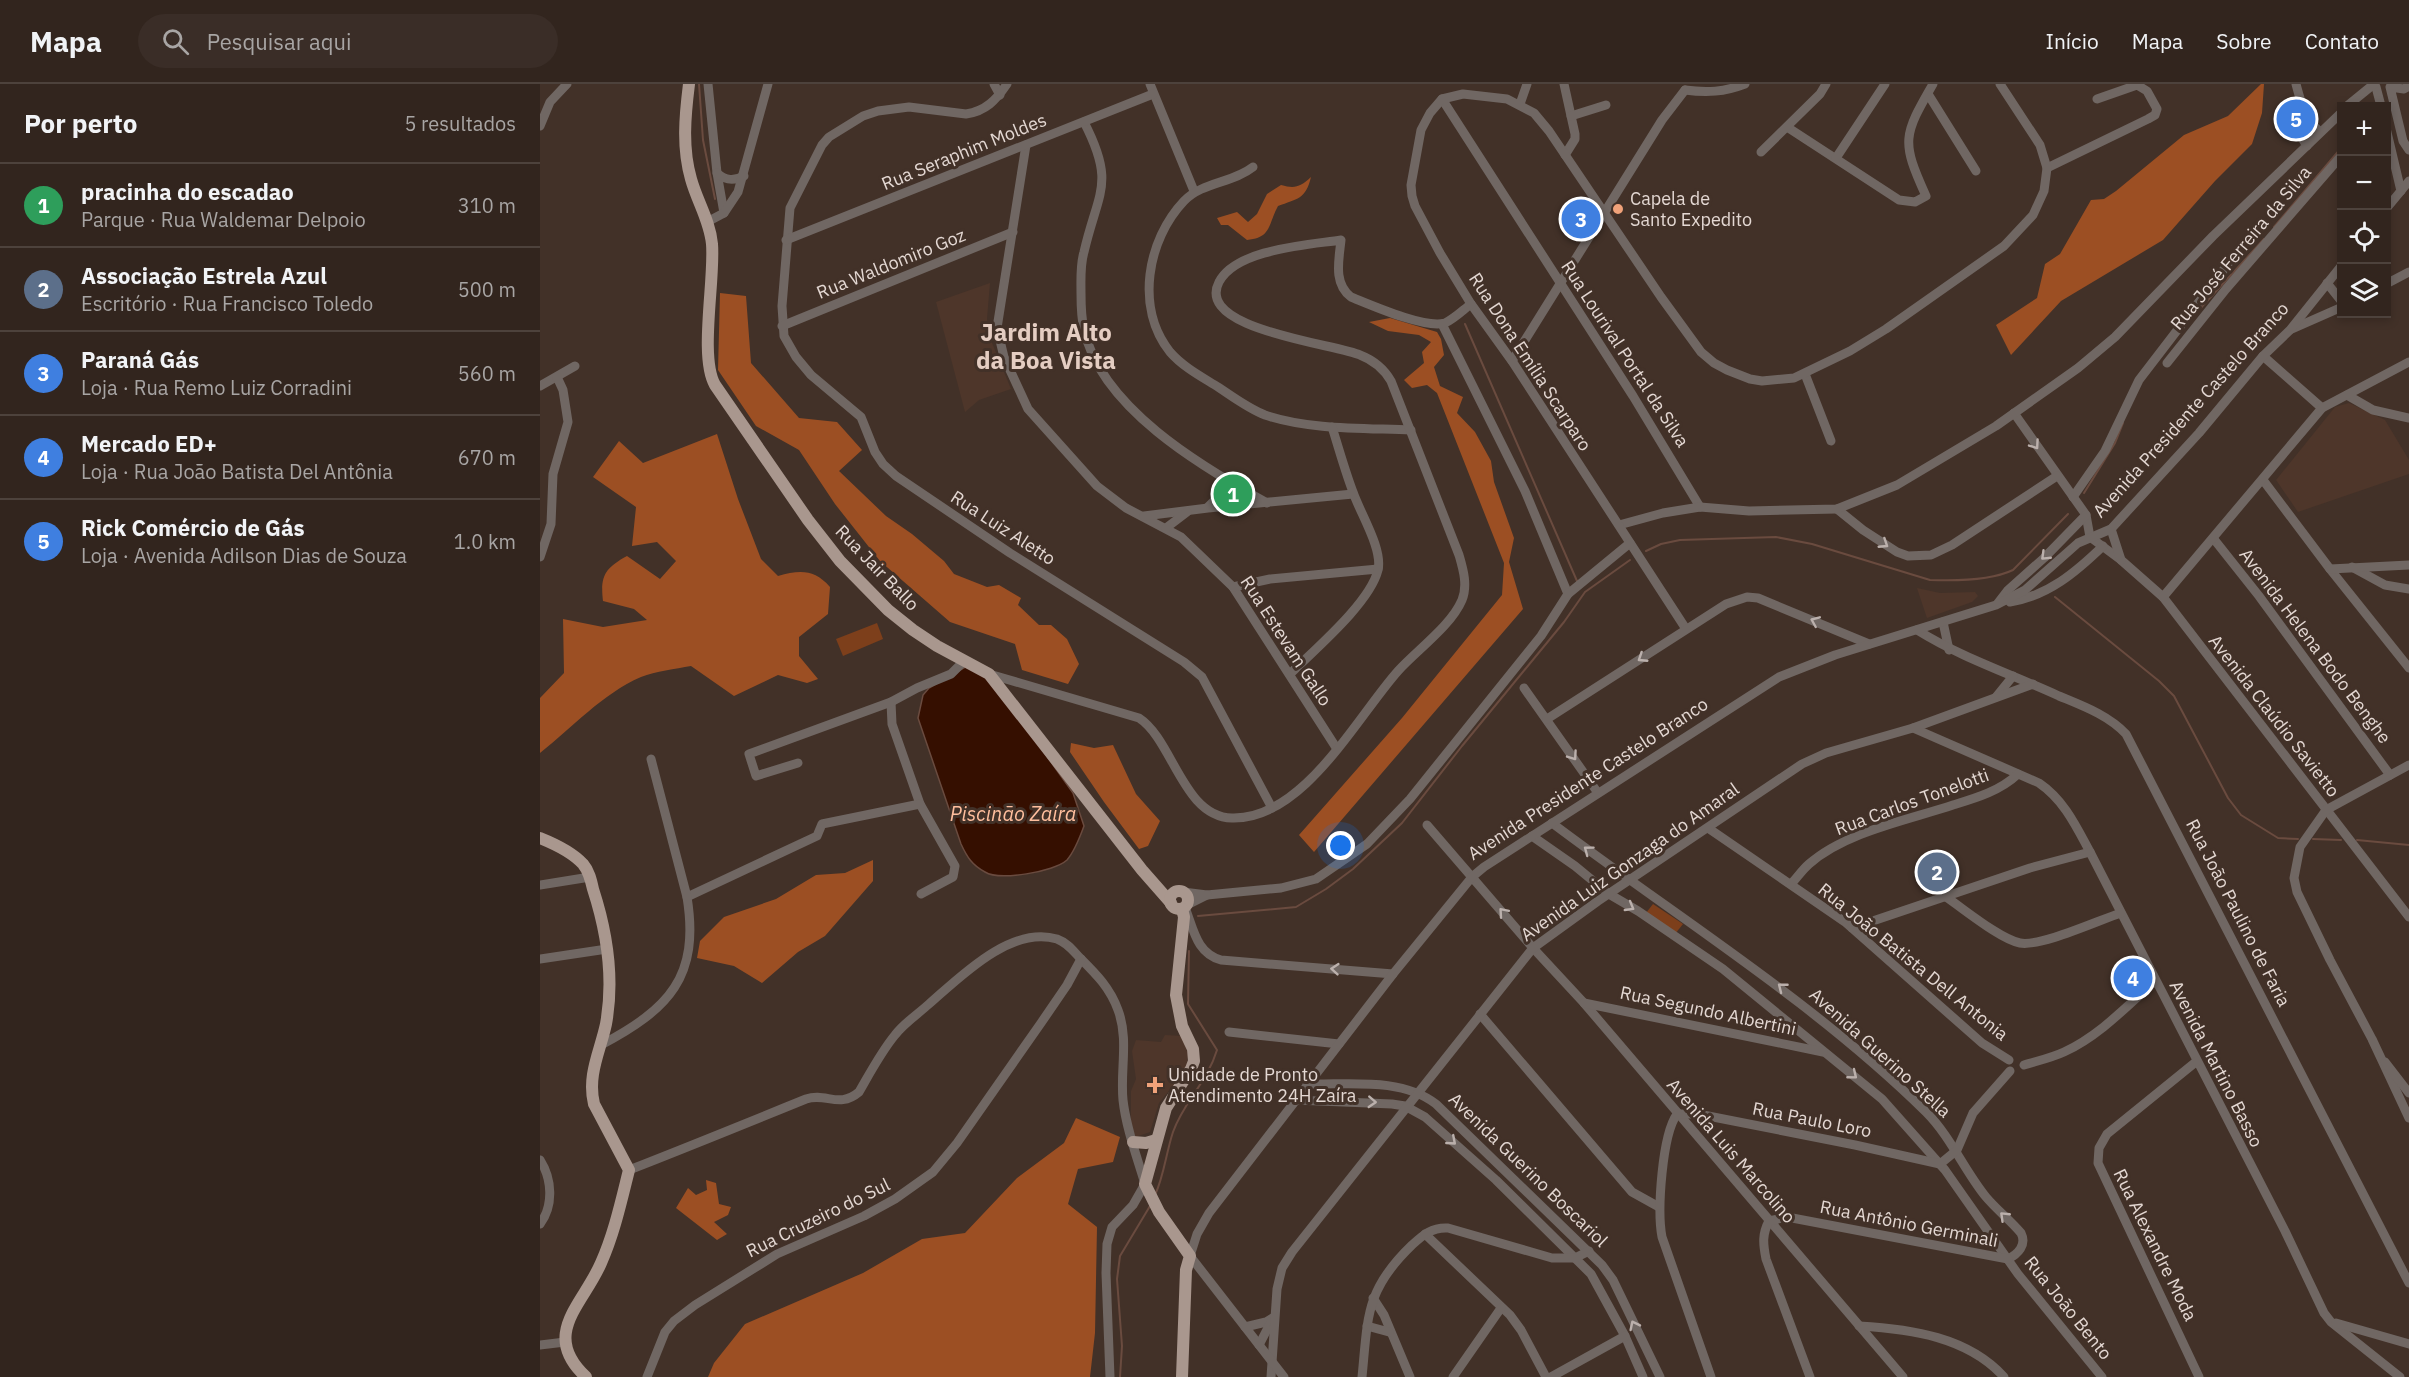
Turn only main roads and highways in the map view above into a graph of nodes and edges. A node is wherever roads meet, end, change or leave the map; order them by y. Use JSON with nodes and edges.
{"nodes":[{"id":1,"x":689,"y":84,"type":"edge"},
{"id":2,"x":540,"y":838,"type":"edge"},
{"id":3,"x":1156,"y":1140,"type":"junction"},
{"id":4,"x":1133,"y":1142,"type":"road end"},
{"id":5,"x":586,"y":1377,"type":"edge"},
{"id":6,"x":1182,"y":1377,"type":"edge"}],
"edges":[{"from":1,"to":3,"type":"main road","name":"Rua Jair Ballo"},
{"from":2,"to":5,"type":"main road"},
{"from":3,"to":4,"type":"main road"},
{"from":3,"to":6,"type":"main road","name":"Avenida Presidente Castelo Branco"}]}
